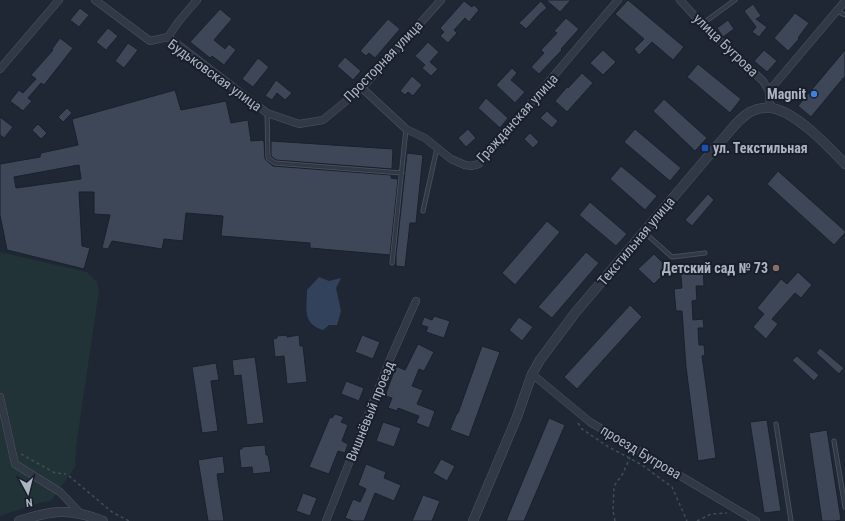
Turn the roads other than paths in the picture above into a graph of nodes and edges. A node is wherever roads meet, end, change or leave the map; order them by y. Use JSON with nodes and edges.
{"nodes":[{"id":1,"x":59,"y":0,"type":"edge"},
{"id":2,"x":95,"y":0,"type":"edge"},
{"id":3,"x":197,"y":0,"type":"edge"},
{"id":4,"x":441,"y":0,"type":"edge"},
{"id":5,"x":618,"y":0,"type":"edge"},
{"id":6,"x":680,"y":0,"type":"edge"},
{"id":7,"x":735,"y":0,"type":"edge"},
{"id":8,"x":845,"y":1,"type":"edge"},
{"id":9,"x":837,"y":11,"type":"junction"},
{"id":10,"x":845,"y":15,"type":"edge"},
{"id":11,"x":702,"y":24,"type":"junction"},
{"id":12,"x":168,"y":38,"type":"junction"},
{"id":13,"x":0,"y":69,"type":"edge"},
{"id":14,"x":362,"y":88,"type":"junction"},
{"id":15,"x":769,"y":91,"type":"junction"},
{"id":16,"x":770,"y":107,"type":"junction"},
{"id":17,"x":268,"y":113,"type":"junction"},
{"id":18,"x":323,"y":120,"type":"joint"},
{"id":19,"x":406,"y":129,"type":"junction"},
{"id":20,"x":437,"y":148,"type":"junction"},
{"id":21,"x":845,"y":164,"type":"edge"},
{"id":22,"x":402,"y":173,"type":"junction"},
{"id":23,"x":423,"y":210,"type":"dead end"},
{"id":24,"x":643,"y":232,"type":"junction"},
{"id":25,"x":706,"y":253,"type":"dead end"},
{"id":26,"x":392,"y":263,"type":"dead end"},
{"id":27,"x":416,"y":302,"type":"dead end"},
{"id":28,"x":532,"y":374,"type":"junction"},
{"id":29,"x":0,"y":397,"type":"edge"},
{"id":30,"x":776,"y":424,"type":"dead end"},
{"id":31,"x":834,"y":441,"type":"dead end"},
{"id":32,"x":845,"y":507,"type":"edge"},
{"id":33,"x":80,"y":513,"type":"junction"},
{"id":34,"x":19,"y":521,"type":"edge"},
{"id":35,"x":103,"y":521,"type":"edge"},
{"id":36,"x":326,"y":521,"type":"edge"},
{"id":37,"x":473,"y":521,"type":"edge"},
{"id":38,"x":756,"y":521,"type":"edge"},
{"id":39,"x":791,"y":521,"type":"edge"}],
"edges":[{"from":1,"to":13,"type":"street"},
{"from":2,"to":12,"type":"street","name":"Будьковская улица"},
{"from":3,"to":12,"type":"street"},
{"from":4,"to":14,"type":"street","name":"Просторная улица"},
{"from":5,"to":20,"type":"street","name":"Гражданская улица"},
{"from":6,"to":11,"type":"street","name":"улица Бугрова"},
{"from":7,"to":11,"type":"lane"},
{"from":8,"to":9,"type":"street"},
{"from":9,"to":10,"type":"lane"},
{"from":9,"to":15,"type":"street"},
{"from":11,"to":15,"type":"street","name":"улица Бугрова"},
{"from":12,"to":17,"type":"street","name":"Будьковская улица"},
{"from":14,"to":18,"type":"street","name":"Просторная улица"},
{"from":14,"to":19,"type":"street","name":"Гражданская улица"},
{"from":15,"to":16,"type":"street"},
{"from":16,"to":21,"type":"street"},
{"from":16,"to":24,"type":"street","name":"Текстильная улица"},
{"from":17,"to":18,"type":"street","name":"Будьковская улица"},
{"from":17,"to":22,"type":"lane"},
{"from":19,"to":20,"type":"street","name":"Гражданская улица"},
{"from":19,"to":22,"type":"lane"},
{"from":20,"to":23,"type":"lane"},
{"from":22,"to":26,"type":"lane"},
{"from":24,"to":25,"type":"lane"},
{"from":24,"to":28,"type":"street","name":"Текстильная улица"},
{"from":27,"to":36,"type":"street","name":"Вишнёвый проезд"},
{"from":28,"to":37,"type":"street","name":"Текстильная улица"},
{"from":28,"to":38,"type":"street","name":"проезд Бугрова"},
{"from":29,"to":33,"type":"street"},
{"from":30,"to":39,"type":"lane"},
{"from":31,"to":32,"type":"lane"},
{"from":33,"to":34,"type":"street"},
{"from":33,"to":35,"type":"street"}]}
